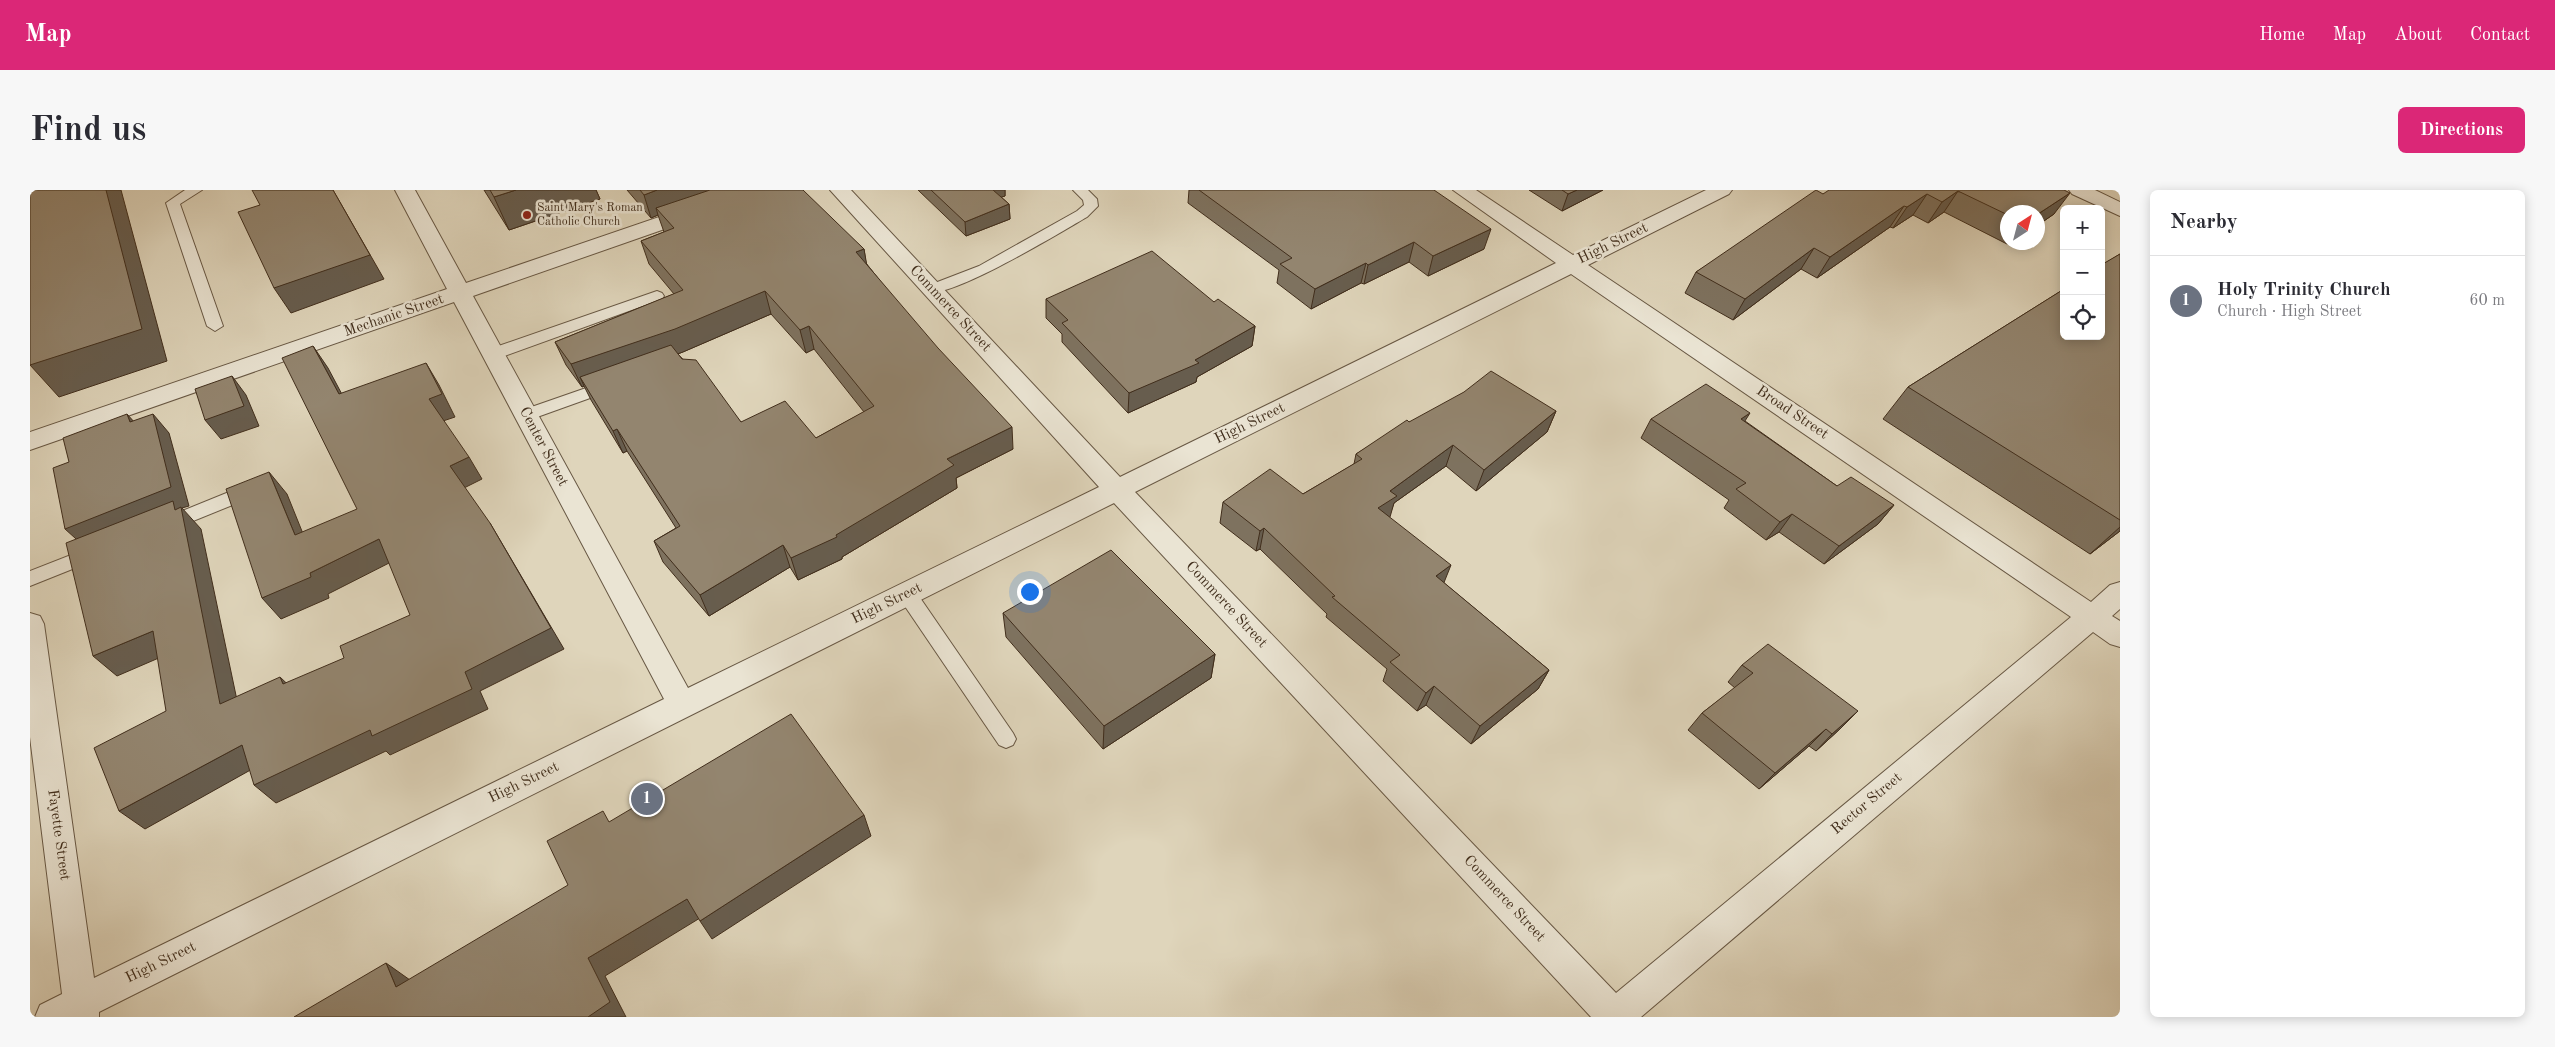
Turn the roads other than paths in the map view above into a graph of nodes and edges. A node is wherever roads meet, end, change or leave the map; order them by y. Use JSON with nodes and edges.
{"nodes":[{"id":1,"x":195,"y":190,"type":"edge"},
{"id":2,"x":405,"y":190,"type":"edge"},
{"id":3,"x":758,"y":190,"type":"edge"},
{"id":4,"x":840,"y":190,"type":"edge"},
{"id":5,"x":1080,"y":190,"type":"edge"},
{"id":6,"x":1463,"y":190,"type":"edge"},
{"id":7,"x":1722,"y":190,"type":"edge"},
{"id":8,"x":2079,"y":190,"type":"edge"},
{"id":9,"x":2120,"y":210,"type":"edge"},
{"id":10,"x":1572,"y":264,"type":"junction"},
{"id":11,"x":932,"y":289,"type":"junction"},
{"id":12,"x":460,"y":293,"type":"junction"},
{"id":13,"x":657,"y":296,"type":"dead end"},
{"id":14,"x":215,"y":326,"type":"dead end"},
{"id":15,"x":493,"y":354,"type":"junction"},
{"id":16,"x":627,"y":379,"type":"edge"},
{"id":17,"x":526,"y":416,"type":"junction"},
{"id":18,"x":30,"y":441,"type":"edge"},
{"id":19,"x":1117,"y":490,"type":"junction"},
{"id":20,"x":229,"y":499,"type":"edge"},
{"id":21,"x":151,"y":531,"type":"edge"},
{"id":22,"x":107,"y":548,"type":"edge"},
{"id":23,"x":30,"y":579,"type":"edge"},
{"id":24,"x":2120,"y":593,"type":"edge"},
{"id":25,"x":906,"y":594,"type":"junction"},
{"id":26,"x":2090,"y":616,"type":"junction"},
{"id":27,"x":30,"y":624,"type":"edge"},
{"id":28,"x":2120,"y":636,"type":"edge"},
{"id":29,"x":682,"y":705,"type":"junction"},
{"id":30,"x":1006,"y":739,"type":"dead end"},
{"id":31,"x":72,"y":1012,"type":"edge"},
{"id":32,"x":1615,"y":1017,"type":"edge"}],
"edges":[{"from":1,"to":14,"type":"lane"},
{"from":2,"to":12,"type":"street","name":"Center Street"},
{"from":3,"to":12,"type":"street","name":"Mechanic Street"},
{"from":4,"to":11,"type":"street","name":"Commerce Street"},
{"from":5,"to":11,"type":"lane"},
{"from":6,"to":10,"type":"street","name":"Broad Street"},
{"from":7,"to":10,"type":"street","name":"High Street"},
{"from":8,"to":9,"type":"street"},
{"from":10,"to":19,"type":"street","name":"High Street"},
{"from":10,"to":26,"type":"street","name":"Broad Street"},
{"from":11,"to":19,"type":"street","name":"Commerce Street"},
{"from":12,"to":15,"type":"street","name":"Center Street"},
{"from":12,"to":18,"type":"street","name":"Mechanic Street"},
{"from":13,"to":15,"type":"lane"},
{"from":15,"to":17,"type":"street","name":"Center Street"},
{"from":16,"to":17,"type":"lane"},
{"from":17,"to":29,"type":"street","name":"Center Street"},
{"from":19,"to":25,"type":"street","name":"High Street"},
{"from":19,"to":32,"type":"street","name":"Commerce Street"},
{"from":20,"to":21,"type":"lane"},
{"from":22,"to":23,"type":"lane"},
{"from":24,"to":26,"type":"street","name":"Rector Street"},
{"from":25,"to":29,"type":"street","name":"High Street"},
{"from":25,"to":30,"type":"lane"},
{"from":26,"to":28,"type":"street","name":"Broad Street"},
{"from":26,"to":32,"type":"street","name":"Rector Street"},
{"from":27,"to":31,"type":"street","name":"Fayette Street"},
{"from":29,"to":31,"type":"street","name":"High Street"}]}
